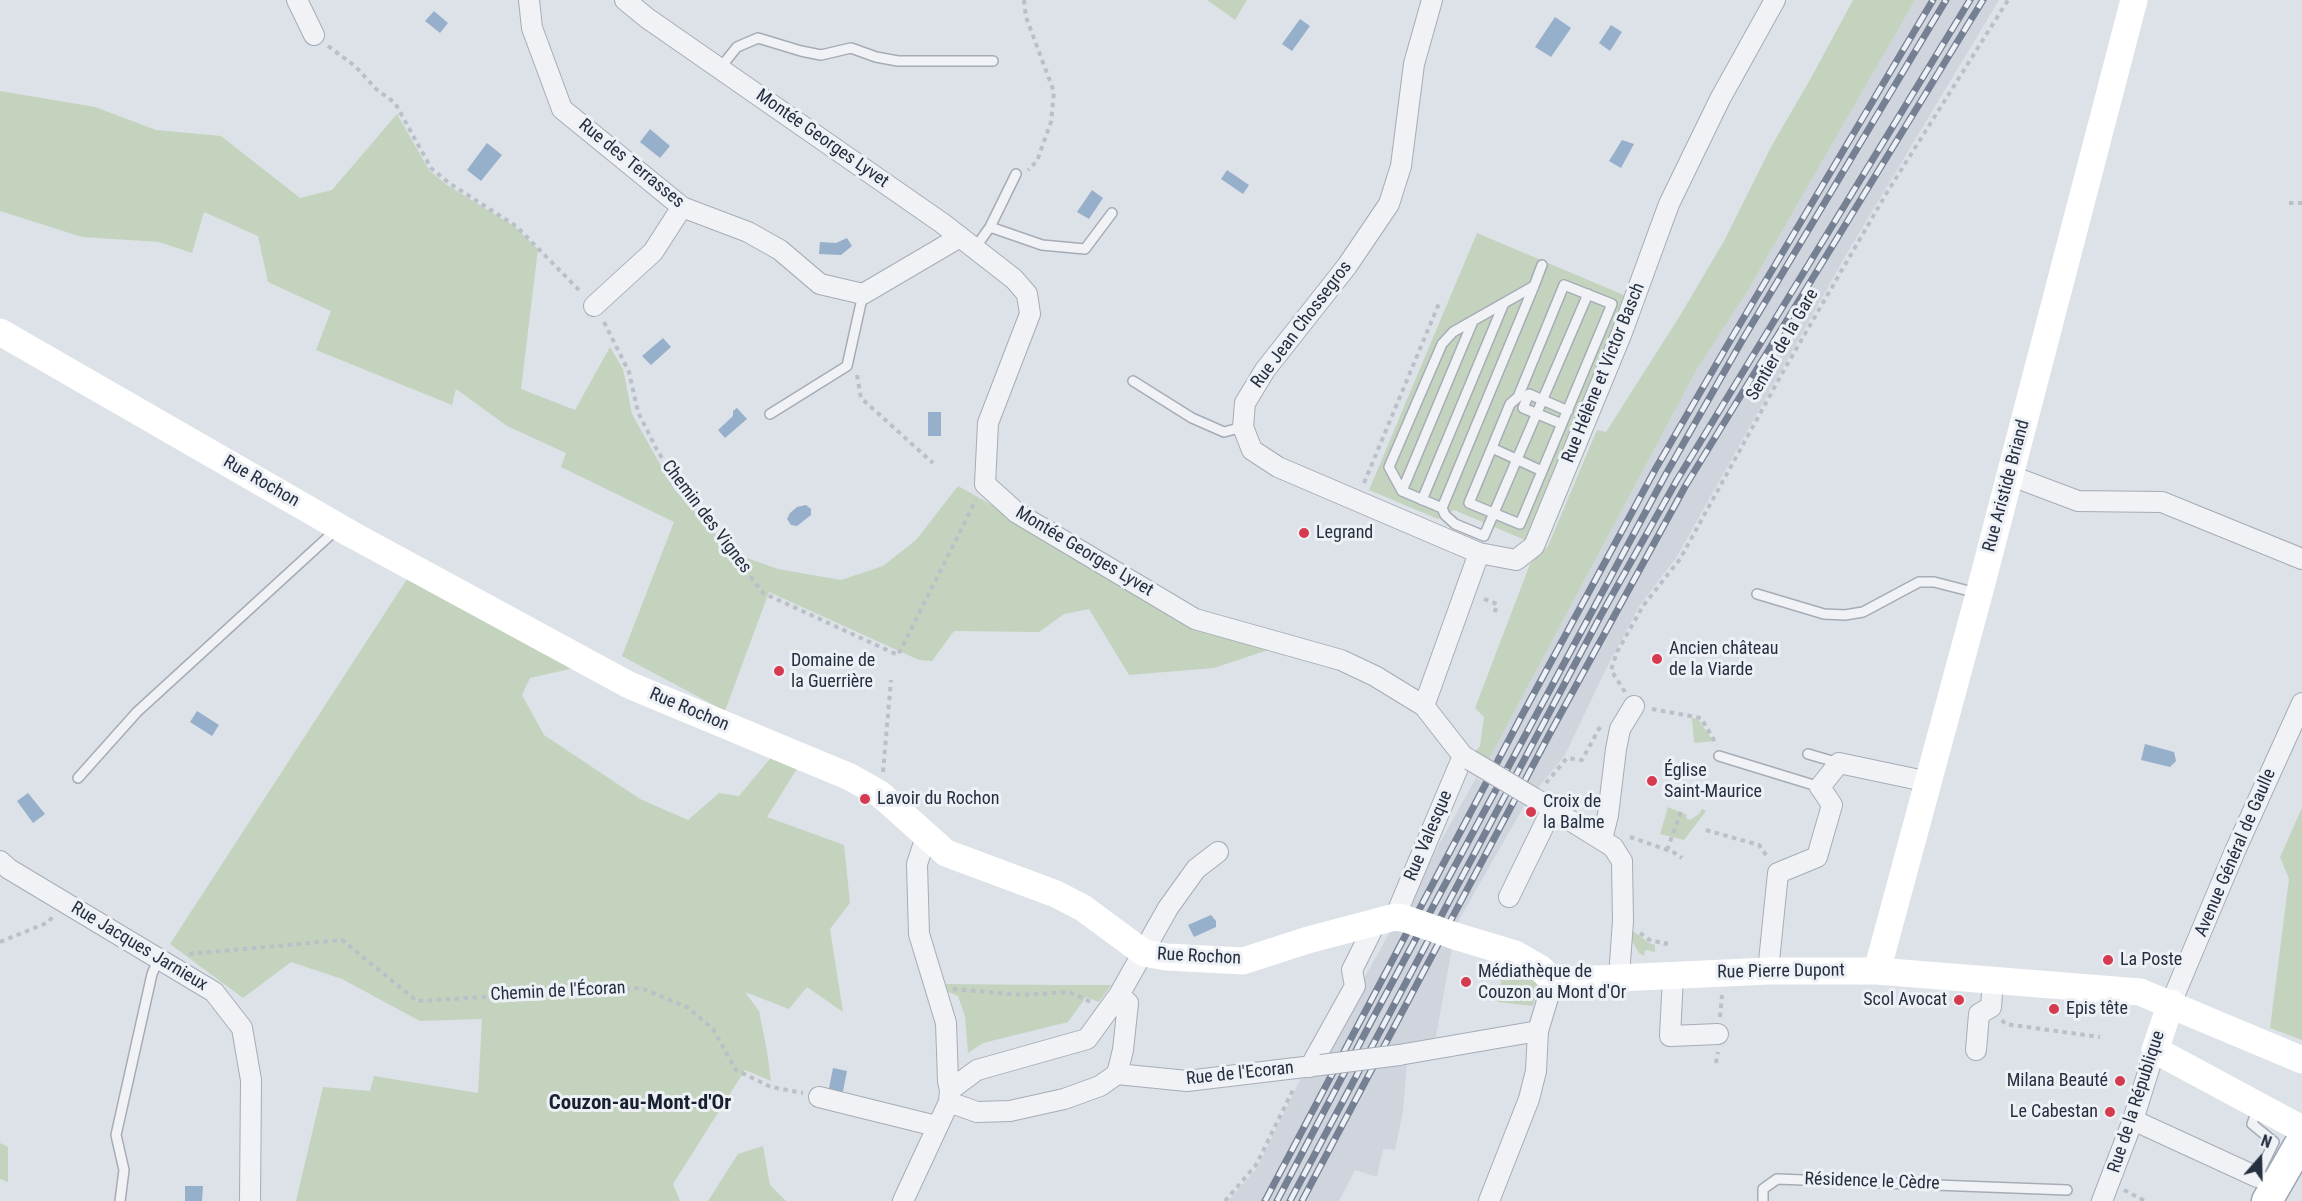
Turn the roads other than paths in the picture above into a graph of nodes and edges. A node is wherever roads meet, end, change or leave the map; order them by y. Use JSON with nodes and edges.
{"nodes":[{"id":1,"x":297,"y":0,"type":"edge"},
{"id":2,"x":530,"y":0,"type":"edge"},
{"id":3,"x":626,"y":0,"type":"edge"},
{"id":4,"x":1432,"y":0,"type":"edge"},
{"id":5,"x":1775,"y":0,"type":"edge"},
{"id":6,"x":2134,"y":0,"type":"edge"},
{"id":7,"x":314,"y":34,"type":"road end"},
{"id":8,"x":993,"y":61,"type":"dead end"},
{"id":9,"x":720,"y":68,"type":"junction"},
{"id":10,"x":1016,"y":174,"type":"road end"},
{"id":11,"x":682,"y":207,"type":"junction"},
{"id":12,"x":1112,"y":213,"type":"dead end"},
{"id":13,"x":990,"y":227,"type":"junction"},
{"id":14,"x":967,"y":243,"type":"junction"},
{"id":15,"x":1542,"y":265,"type":"dead end"},
{"id":16,"x":1534,"y":286,"type":"junction"},
{"id":17,"x":863,"y":294,"type":"junction"},
{"id":18,"x":1588,"y":294,"type":"junction"},
{"id":19,"x":1504,"y":303,"type":"junction"},
{"id":20,"x":594,"y":306,"type":"road end"},
{"id":21,"x":1473,"y":321,"type":"junction"},
{"id":22,"x":0,"y":332,"type":"edge"},
{"id":23,"x":1133,"y":381,"type":"dead end"},
{"id":24,"x":1543,"y":400,"type":"junction"},
{"id":25,"x":1568,"y":411,"type":"junction"},
{"id":26,"x":770,"y":414,"type":"dead end"},
{"id":27,"x":1537,"y":414,"type":"junction"},
{"id":28,"x":1562,"y":424,"type":"junction"},
{"id":29,"x":1243,"y":427,"type":"junction"},
{"id":30,"x":1492,"y":448,"type":"junction"},
{"id":31,"x":1517,"y":459,"type":"junction"},
{"id":32,"x":1542,"y":471,"type":"junction"},
{"id":33,"x":2010,"y":475,"type":"junction"},
{"id":34,"x":1402,"y":491,"type":"junction"},
{"id":35,"x":1422,"y":500,"type":"junction"},
{"id":36,"x":1442,"y":508,"type":"junction"},
{"id":37,"x":1494,"y":513,"type":"junction"},
{"id":38,"x":339,"y":527,"type":"junction"},
{"id":39,"x":1481,"y":545,"type":"junction"},
{"id":40,"x":2302,"y":559,"type":"edge"},
{"id":41,"x":1757,"y":594,"type":"dead end"},
{"id":42,"x":1979,"y":594,"type":"junction"},
{"id":43,"x":1625,"y":702,"type":"road end"},
{"id":44,"x":2302,"y":703,"type":"edge"},
{"id":45,"x":1424,"y":706,"type":"junction"},
{"id":46,"x":1808,"y":754,"type":"dead end"},
{"id":47,"x":1719,"y":756,"type":"road end"},
{"id":48,"x":1466,"y":758,"type":"junction"},
{"id":49,"x":1839,"y":763,"type":"junction"},
{"id":50,"x":78,"y":778,"type":"dead end"},
{"id":51,"x":1929,"y":782,"type":"junction"},
{"id":52,"x":1821,"y":787,"type":"junction"},
{"id":53,"x":1552,"y":809,"type":"junction"},
{"id":54,"x":1603,"y":834,"type":"junction"},
{"id":55,"x":926,"y":837,"type":"junction"},
{"id":56,"x":1218,"y":852,"type":"dead end"},
{"id":57,"x":0,"y":861,"type":"edge"},
{"id":58,"x":1509,"y":897,"type":"dead end"},
{"id":59,"x":1391,"y":919,"type":"junction"},
{"id":60,"x":1144,"y":953,"type":"junction"},
{"id":61,"x":159,"y":957,"type":"junction"},
{"id":62,"x":1768,"y":971,"type":"junction"},
{"id":63,"x":1877,"y":971,"type":"junction"},
{"id":64,"x":1619,"y":976,"type":"junction"},
{"id":65,"x":1673,"y":976,"type":"junction"},
{"id":66,"x":1993,"y":980,"type":"junction"},
{"id":67,"x":1553,"y":981,"type":"junction"},
{"id":68,"x":1119,"y":996,"type":"junction"},
{"id":69,"x":2171,"y":1004,"type":"junction"},
{"id":70,"x":1538,"y":1031,"type":"junction"},
{"id":71,"x":1718,"y":1034,"type":"road end"},
{"id":72,"x":1976,"y":1050,"type":"dead end"},
{"id":73,"x":2155,"y":1050,"type":"junction"},
{"id":74,"x":2302,"y":1060,"type":"edge"},
{"id":75,"x":1312,"y":1067,"type":"junction"},
{"id":76,"x":1117,"y":1074,"type":"junction"},
{"id":77,"x":949,"y":1096,"type":"junction"},
{"id":78,"x":819,"y":1097,"type":"road end"},
{"id":79,"x":2258,"y":1105,"type":"junction"},
{"id":80,"x":2133,"y":1120,"type":"junction"},
{"id":81,"x":936,"y":1126,"type":"junction"},
{"id":82,"x":2302,"y":1129,"type":"edge"},
{"id":83,"x":2302,"y":1140,"type":"edge"},
{"id":84,"x":2262,"y":1189,"type":"edge"},
{"id":85,"x":2067,"y":1190,"type":"dead end"},
{"id":86,"x":120,"y":1201,"type":"edge"},
{"id":87,"x":250,"y":1201,"type":"edge"},
{"id":88,"x":903,"y":1201,"type":"edge"},
{"id":89,"x":1489,"y":1201,"type":"edge"},
{"id":90,"x":1763,"y":1201,"type":"edge"},
{"id":91,"x":2102,"y":1201,"type":"edge"}],
"edges":[{"from":1,"to":7,"type":"street"},
{"from":2,"to":11,"type":"street","name":"Rue des Terrasses"},
{"from":3,"to":9,"type":"street","name":"Montée Georges Lyvet"},
{"from":4,"to":29,"type":"street","name":"Rue Jean Chossegros"},
{"from":5,"to":39,"type":"street","name":"Rue Hélène et Victor Basch"},
{"from":6,"to":33,"type":"street","name":"Rue Aristide Briand"},
{"from":8,"to":9,"type":"lane"},
{"from":9,"to":14,"type":"street","name":"Montée Georges Lyvet"},
{"from":10,"to":13,"type":"lane"},
{"from":11,"to":17,"type":"street","name":"Rue des Terrasses"},
{"from":11,"to":20,"type":"street"},
{"from":12,"to":13,"type":"lane"},
{"from":13,"to":14,"type":"lane"},
{"from":14,"to":17,"type":"street"},
{"from":14,"to":45,"type":"street","name":"Montée Georges Lyvet"},
{"from":15,"to":16,"type":"lane"},
{"from":16,"to":19,"type":"lane"},
{"from":16,"to":36,"type":"lane"},
{"from":17,"to":26,"type":"lane"},
{"from":18,"to":24,"type":"lane"},
{"from":18,"to":25,"type":"lane"},
{"from":18,"to":30,"type":"lane"},
{"from":19,"to":21,"type":"lane"},
{"from":19,"to":35,"type":"lane"},
{"from":21,"to":34,"type":"lane"},
{"from":21,"to":34,"type":"lane"},
{"from":22,"to":38,"type":"street","name":"Rue Rochon"},
{"from":23,"to":29,"type":"lane"},
{"from":24,"to":25,"type":"lane"},
{"from":24,"to":27,"type":"lane"},
{"from":24,"to":27,"type":"lane"},
{"from":25,"to":28,"type":"lane"},
{"from":27,"to":28,"type":"lane"},
{"from":27,"to":31,"type":"lane"},
{"from":28,"to":32,"type":"lane"},
{"from":29,"to":39,"type":"street"},
{"from":30,"to":31,"type":"lane"},
{"from":30,"to":37,"type":"lane"},
{"from":31,"to":32,"type":"lane"},
{"from":31,"to":37,"type":"lane"},
{"from":32,"to":37,"type":"lane"},
{"from":33,"to":40,"type":"street"},
{"from":33,"to":42,"type":"street","name":"Rue Aristide Briand"},
{"from":34,"to":35,"type":"lane"},
{"from":35,"to":36,"type":"lane"},
{"from":36,"to":39,"type":"lane"},
{"from":37,"to":39,"type":"lane"},
{"from":38,"to":50,"type":"lane"},
{"from":38,"to":55,"type":"street","name":"Rue Rochon"},
{"from":39,"to":45,"type":"street"},
{"from":41,"to":42,"type":"lane"},
{"from":42,"to":51,"type":"street","name":"Rue Aristide Briand"},
{"from":43,"to":54,"type":"street"},
{"from":44,"to":69,"type":"street","name":"Avenue Général de Gaulle"},
{"from":45,"to":48,"type":"street","name":"Montée Georges Lyvet"},
{"from":46,"to":49,"type":"lane"},
{"from":47,"to":52,"type":"lane"},
{"from":48,"to":53,"type":"street","name":"Montée Georges Lyvet","bridge":true},
{"from":48,"to":59,"type":"street","name":"Rue Valesque"},
{"from":49,"to":51,"type":"street"},
{"from":49,"to":52,"type":"street"},
{"from":51,"to":63,"type":"street","name":"Rue Aristide Briand"},
{"from":52,"to":62,"type":"street"},
{"from":53,"to":54,"type":"street","name":"Montée Georges Lyvet"},
{"from":53,"to":58,"type":"street"},
{"from":54,"to":64,"type":"street","name":"Montée Georges Lyvet"},
{"from":55,"to":60,"type":"street","name":"Rue Rochon"},
{"from":55,"to":77,"type":"street"},
{"from":56,"to":60,"type":"street"},
{"from":57,"to":61,"type":"street","name":"Rue Jacques Jarnieux"},
{"from":59,"to":60,"type":"street","name":"Rue Rochon"},
{"from":59,"to":67,"type":"street","bridge":true},
{"from":59,"to":75,"type":"street","name":"Rue Valesque"},
{"from":60,"to":68,"type":"street"},
{"from":61,"to":86,"type":"lane"},
{"from":61,"to":87,"type":"street","name":"Rue Jacques Jarnieux"},
{"from":62,"to":63,"type":"street","name":"Rue Pierre Dupont"},
{"from":62,"to":65,"type":"street","name":"Rue Pierre Dupont"},
{"from":63,"to":66,"type":"street","name":"Rue Pierre Dupont"},
{"from":64,"to":65,"type":"street","name":"Rue Pierre Dupont"},
{"from":64,"to":67,"type":"street","name":"Rue Pierre Dupont"},
{"from":65,"to":71,"type":"street"},
{"from":66,"to":69,"type":"street","name":"Rue Pierre Dupont"},
{"from":66,"to":72,"type":"street"},
{"from":67,"to":70,"type":"street"},
{"from":68,"to":76,"type":"street"},
{"from":68,"to":77,"type":"street"},
{"from":69,"to":73,"type":"street","name":"Rue de la République"},
{"from":69,"to":74,"type":"street","name":"Rue Pierre Dupont"},
{"from":70,"to":75,"type":"street","name":"Rue de l'Ecoran","bridge":true},
{"from":70,"to":89,"type":"street"},
{"from":73,"to":79,"type":"street"},
{"from":73,"to":80,"type":"street","name":"Rue de la République"},
{"from":75,"to":76,"type":"street","name":"Rue de l'Ecoran"},
{"from":76,"to":77,"type":"street"},
{"from":77,"to":81,"type":"street"},
{"from":78,"to":81,"type":"street"},
{"from":79,"to":82,"type":"street"},
{"from":79,"to":84,"type":"lane"},
{"from":80,"to":84,"type":"street"},
{"from":80,"to":91,"type":"street","name":"Rue de la République"},
{"from":81,"to":88,"type":"street"},
{"from":83,"to":84,"type":"main road"},
{"from":85,"to":90,"type":"lane","name":"Résidence le Cèdre"}]}
